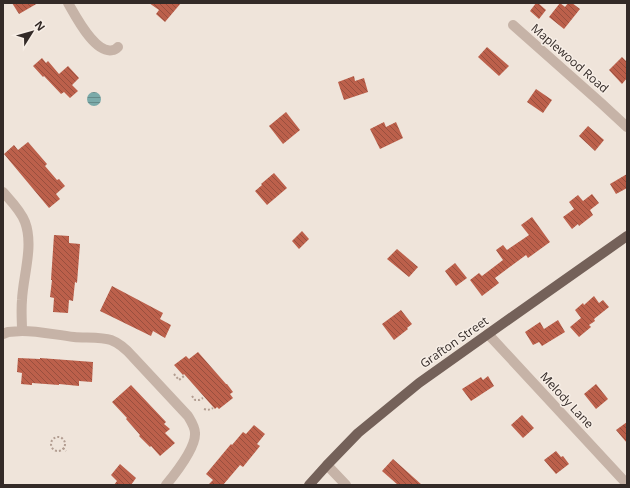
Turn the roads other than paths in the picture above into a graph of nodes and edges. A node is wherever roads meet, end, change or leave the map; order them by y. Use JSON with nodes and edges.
{"nodes":[{"id":1,"x":68,"y":3,"type":"edge"},
{"id":2,"x":513,"y":25,"type":"dead end"},
{"id":3,"x":118,"y":47,"type":"dead end"},
{"id":4,"x":627,"y":127,"type":"edge"},
{"id":5,"x":3,"y":192,"type":"edge"},
{"id":6,"x":627,"y":236,"type":"edge"},
{"id":7,"x":22,"y":331,"type":"junction"},
{"id":8,"x":3,"y":334,"type":"edge"},
{"id":9,"x":488,"y":334,"type":"junction"},
{"id":10,"x":327,"y":465,"type":"junction"},
{"id":11,"x":627,"y":484,"type":"edge"},
{"id":12,"x":166,"y":485,"type":"edge"},
{"id":13,"x":309,"y":485,"type":"edge"},
{"id":14,"x":346,"y":485,"type":"edge"}],
"edges":[{"from":1,"to":3,"type":"street"},
{"from":2,"to":4,"type":"street","name":"Maplewood Road"},
{"from":5,"to":7,"type":"street"},
{"from":6,"to":9,"type":"main road","name":"Grafton Street"},
{"from":7,"to":8,"type":"street"},
{"from":7,"to":12,"type":"street"},
{"from":9,"to":10,"type":"main road","name":"Grafton Street"},
{"from":9,"to":11,"type":"street","name":"Melody Lane"},
{"from":10,"to":13,"type":"main road","name":"Grafton Street"},
{"from":10,"to":14,"type":"street"}]}
